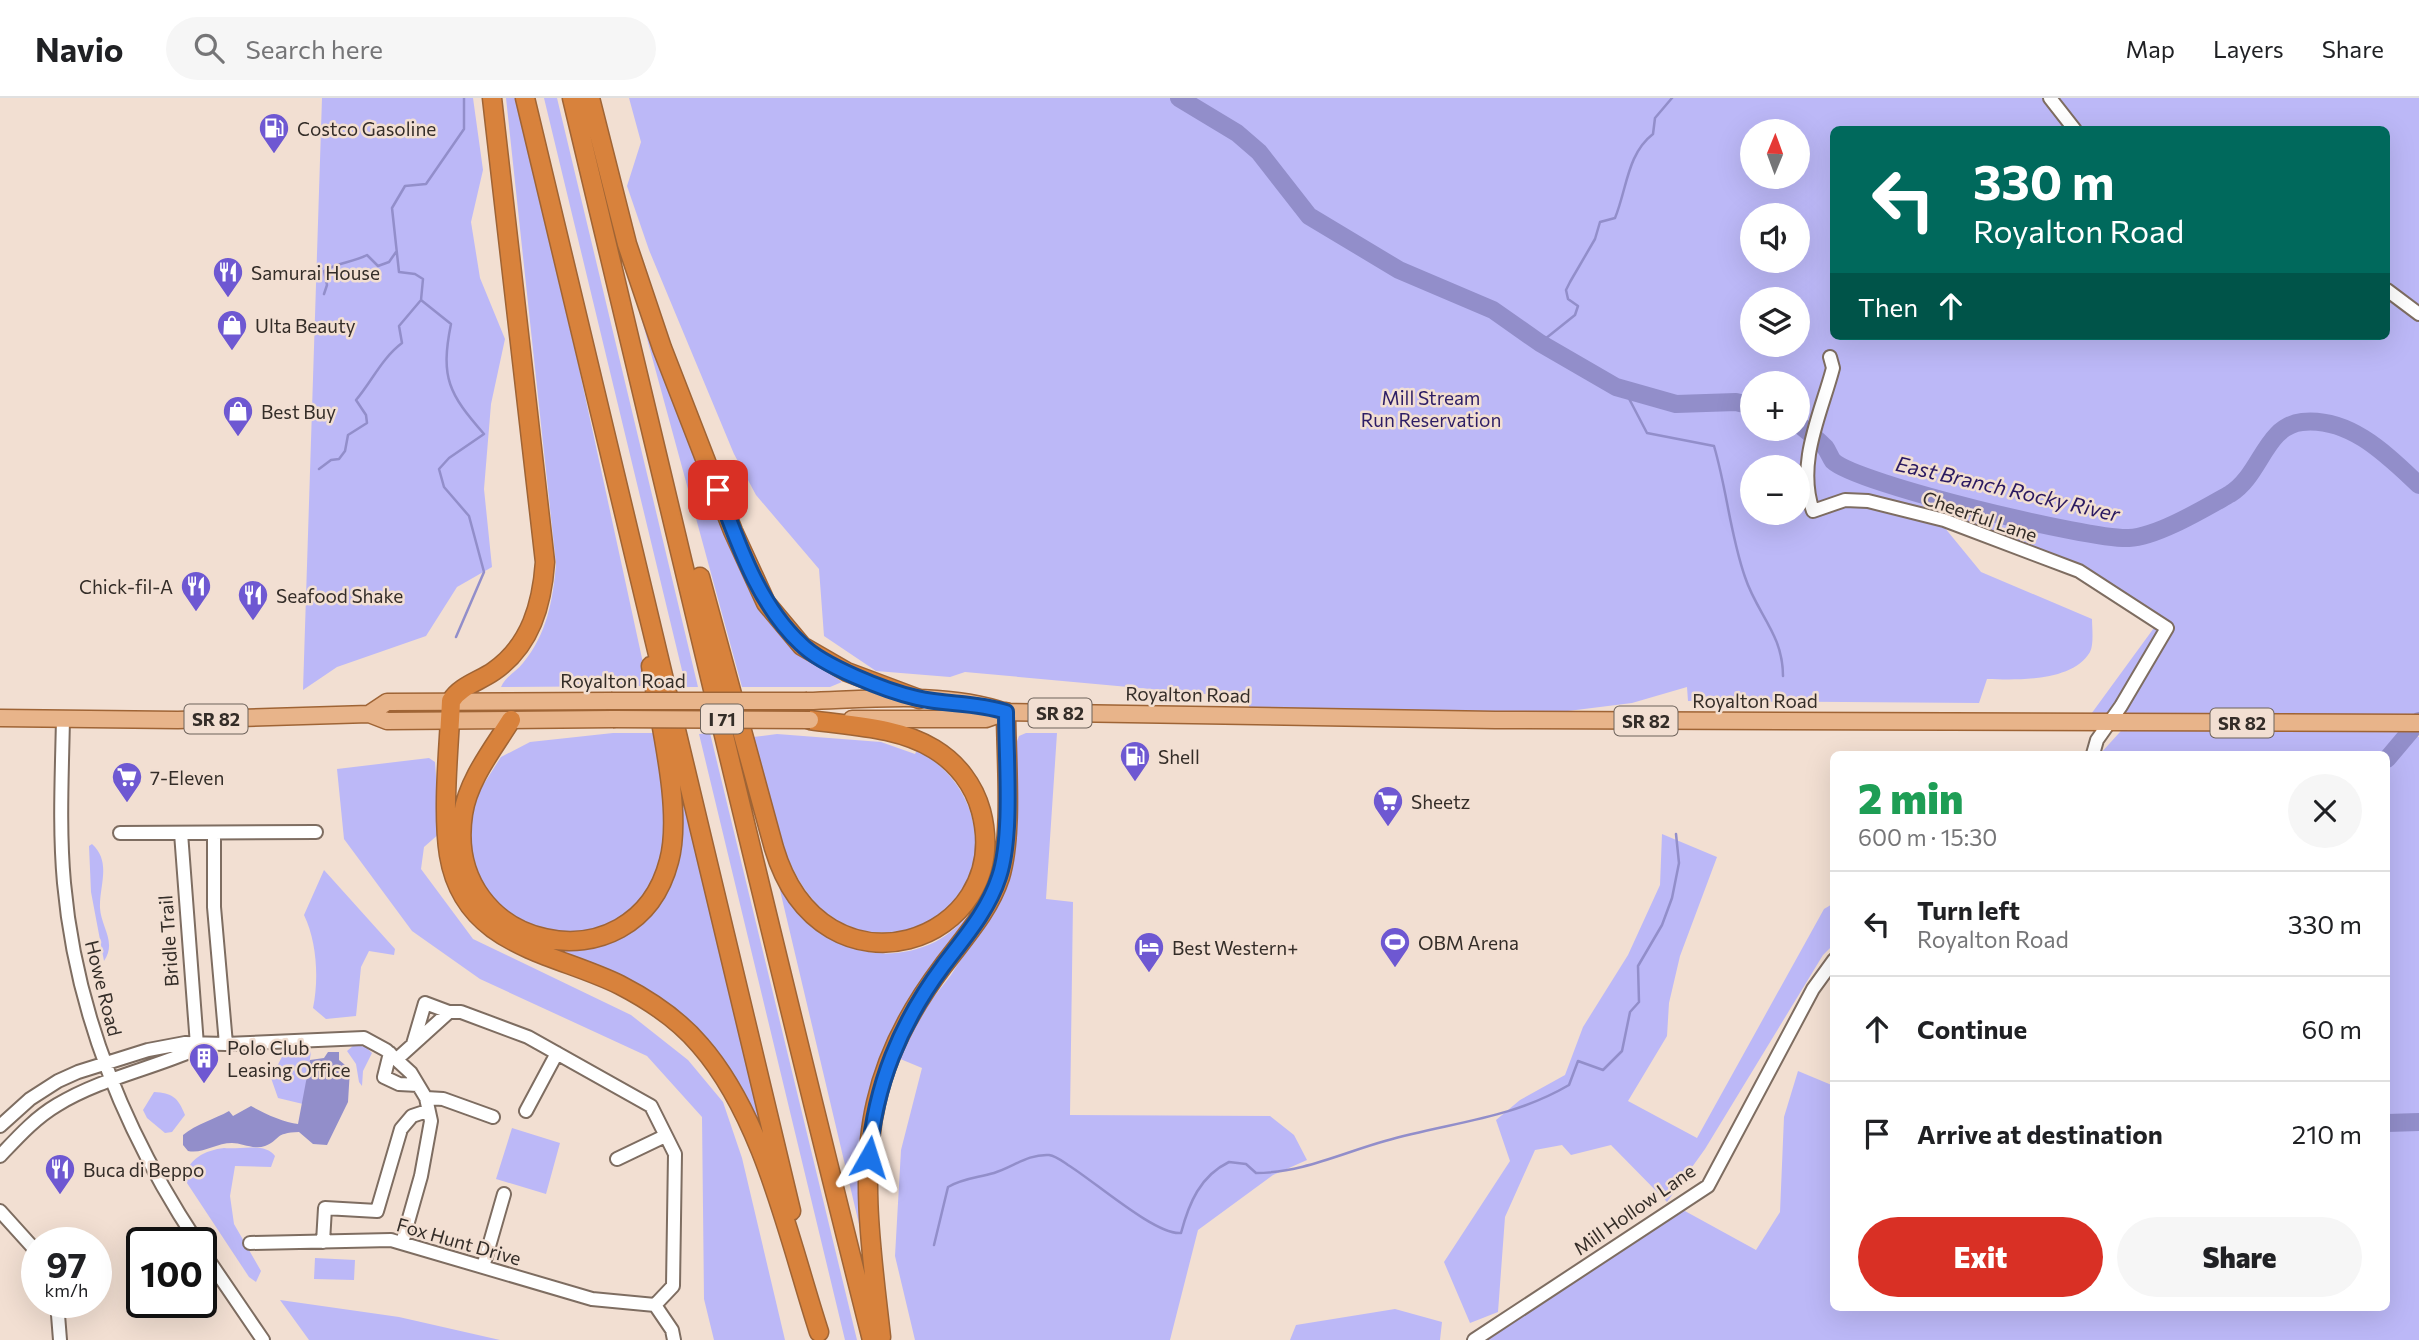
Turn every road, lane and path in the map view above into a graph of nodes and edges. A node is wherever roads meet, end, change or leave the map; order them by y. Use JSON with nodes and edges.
{"nodes":[{"id":1,"x":492,"y":98,"type":"edge"},
{"id":2,"x":525,"y":98,"type":"edge"},
{"id":3,"x":572,"y":98,"type":"edge"},
{"id":4,"x":590,"y":98,"type":"edge"},
{"id":5,"x":2050,"y":98,"type":"edge"},
{"id":6,"x":2072,"y":126,"type":"edge"},
{"id":7,"x":2390,"y":292,"type":"edge"},
{"id":8,"x":2419,"y":314,"type":"edge"},
{"id":9,"x":1830,"y":357,"type":"dead end"},
{"id":10,"x":632,"y":542,"type":"junction"},
{"id":11,"x":682,"y":549,"type":"junction"},
{"id":12,"x":919,"y":699,"type":"junction"},
{"id":13,"x":451,"y":701,"type":"junction"},
{"id":14,"x":1006,"y":712,"type":"junction"},
{"id":15,"x":369,"y":714,"type":"junction"},
{"id":16,"x":0,"y":718,"type":"edge"},
{"id":17,"x":63,"y":718,"type":"junction"},
{"id":18,"x":511,"y":720,"type":"junction"},
{"id":19,"x":810,"y":720,"type":"junction"},
{"id":20,"x":450,"y":721,"type":"junction"},
{"id":21,"x":2110,"y":723,"type":"junction"},
{"id":22,"x":2419,"y":723,"type":"edge"},
{"id":23,"x":2094,"y":751,"type":"edge"},
{"id":24,"x":316,"y":832,"type":"dead end"},
{"id":25,"x":120,"y":833,"type":"dead end"},
{"id":26,"x":181,"y":833,"type":"junction"},
{"id":27,"x":214,"y":834,"type":"junction"},
{"id":28,"x":1830,"y":966,"type":"edge"},
{"id":29,"x":449,"y":1012,"type":"junction"},
{"id":30,"x":226,"y":1044,"type":"junction"},
{"id":31,"x":413,"y":1044,"type":"junction"},
{"id":32,"x":197,"y":1045,"type":"junction"},
{"id":33,"x":558,"y":1053,"type":"junction"},
{"id":34,"x":393,"y":1056,"type":"junction"},
{"id":35,"x":103,"y":1063,"type":"junction"},
{"id":36,"x":109,"y":1080,"type":"junction"},
{"id":37,"x":418,"y":1085,"type":"junction"},
{"id":38,"x":427,"y":1104,"type":"junction"},
{"id":39,"x":526,"y":1111,"type":"dead end"},
{"id":40,"x":493,"y":1116,"type":"dead end"},
{"id":41,"x":0,"y":1126,"type":"edge"},
{"id":42,"x":665,"y":1136,"type":"junction"},
{"id":43,"x":0,"y":1156,"type":"edge"},
{"id":44,"x":617,"y":1159,"type":"dead end"},
{"id":45,"x":504,"y":1194,"type":"dead end"},
{"id":46,"x":0,"y":1211,"type":"edge"},
{"id":47,"x":188,"y":1227,"type":"edge"},
{"id":48,"x":21,"y":1234,"type":"edge"},
{"id":49,"x":250,"y":1242,"type":"dead end"},
{"id":50,"x":323,"y":1242,"type":"junction"},
{"id":51,"x":402,"y":1243,"type":"junction"},
{"id":52,"x":483,"y":1267,"type":"junction"},
{"id":53,"x":217,"y":1272,"type":"edge"},
{"id":54,"x":655,"y":1305,"type":"junction"},
{"id":55,"x":58,"y":1318,"type":"edge"},
{"id":56,"x":820,"y":1336,"type":"edge"},
{"id":57,"x":60,"y":1340,"type":"edge"},
{"id":58,"x":263,"y":1340,"type":"edge"},
{"id":59,"x":674,"y":1340,"type":"edge"},
{"id":60,"x":872,"y":1340,"type":"edge"},
{"id":61,"x":881,"y":1340,"type":"edge"},
{"id":62,"x":1474,"y":1340,"type":"edge"}],
"edges":[{"from":1,"to":13,"type":"highway"},
{"from":2,"to":10,"type":"highway","number":"I 71"},
{"from":3,"to":11,"type":"highway","number":"I 71"},
{"from":4,"to":12,"type":"highway"},
{"from":5,"to":6,"type":"street"},
{"from":7,"to":8,"type":"street"},
{"from":9,"to":21,"type":"street","name":"Cheerful Lane"},
{"from":10,"to":18,"type":"highway"},
{"from":10,"to":56,"type":"highway","number":"I 71"},
{"from":11,"to":19,"type":"highway"},
{"from":11,"to":60,"type":"highway","number":"I 71"},
{"from":12,"to":13,"type":"main road","name":"Royalton Road","number":"SR 82","bridge":true},
{"from":12,"to":14,"type":"main road","name":"Royalton Road","number":"SR 82"},
{"from":13,"to":15,"type":"main road","name":"Royalton Road","number":"SR 82"},
{"from":13,"to":20,"type":"highway"},
{"from":14,"to":19,"type":"main road","name":"Royalton Road","number":"SR 82"},
{"from":14,"to":21,"type":"main road","name":"Royalton Road","number":"SR 82"},
{"from":14,"to":61,"type":"highway"},
{"from":15,"to":17,"type":"main road","name":"Royalton Road","number":"SR 82"},
{"from":15,"to":20,"type":"main road","name":"Royalton Road","number":"SR 82"},
{"from":16,"to":17,"type":"main road","name":"Royalton Road","number":"SR 82"},
{"from":17,"to":35,"type":"street","name":"Howe Road"},
{"from":18,"to":19,"type":"main road","name":"Royalton Road","number":"SR 82","bridge":true},
{"from":18,"to":20,"type":"main road","name":"Royalton Road","number":"SR 82"},
{"from":20,"to":56,"type":"highway"},
{"from":21,"to":22,"type":"main road","name":"Royalton Road","number":"SR 82"},
{"from":21,"to":23,"type":"street"},
{"from":24,"to":27,"type":"street"},
{"from":25,"to":26,"type":"street"},
{"from":26,"to":27,"type":"street"},
{"from":26,"to":32,"type":"street","name":"Bridle Trail"},
{"from":27,"to":30,"type":"street"},
{"from":28,"to":62,"type":"street","name":"Mill Hollow Lane"},
{"from":29,"to":31,"type":"street"},
{"from":29,"to":31,"type":"street"},
{"from":29,"to":33,"type":"street"},
{"from":30,"to":32,"type":"street"},
{"from":30,"to":34,"type":"street"},
{"from":31,"to":34,"type":"street"},
{"from":32,"to":35,"type":"street"},
{"from":32,"to":36,"type":"street"},
{"from":33,"to":39,"type":"street"},
{"from":33,"to":42,"type":"street"},
{"from":34,"to":37,"type":"street"},
{"from":34,"to":37,"type":"street"},
{"from":35,"to":36,"type":"street","name":"Howe Road"},
{"from":35,"to":41,"type":"street"},
{"from":36,"to":43,"type":"street"},
{"from":36,"to":47,"type":"street","name":"Howe Road"},
{"from":37,"to":38,"type":"street"},
{"from":38,"to":40,"type":"street"},
{"from":38,"to":50,"type":"street"},
{"from":38,"to":51,"type":"street"},
{"from":42,"to":44,"type":"street"},
{"from":42,"to":54,"type":"street"},
{"from":45,"to":52,"type":"street"},
{"from":46,"to":48,"type":"street"},
{"from":49,"to":50,"type":"street","name":"Fox Hunt Drive"},
{"from":50,"to":51,"type":"street","name":"Fox Hunt Drive"},
{"from":51,"to":52,"type":"street","name":"Fox Hunt Drive"},
{"from":52,"to":54,"type":"street","name":"Fox Hunt Drive"},
{"from":53,"to":58,"type":"street"},
{"from":54,"to":59,"type":"street"},
{"from":55,"to":57,"type":"street"}]}
